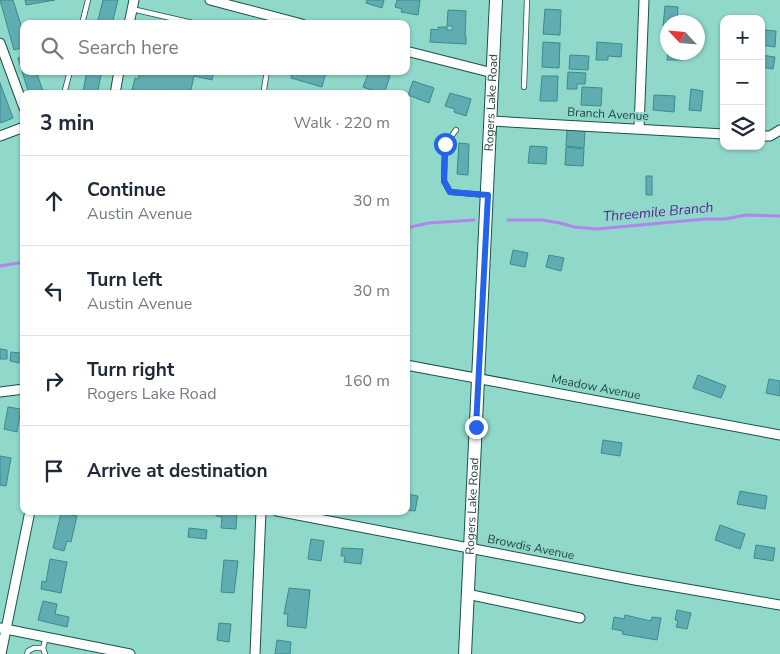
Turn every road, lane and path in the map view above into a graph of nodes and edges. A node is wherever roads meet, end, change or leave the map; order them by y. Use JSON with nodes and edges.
{"nodes":[{"id":1,"x":88,"y":0,"type":"edge"},
{"id":2,"x":210,"y":0,"type":"edge"},
{"id":3,"x":496,"y":0,"type":"edge"},
{"id":4,"x":528,"y":0,"type":"edge"},
{"id":5,"x":644,"y":0,"type":"edge"},
{"id":6,"x":133,"y":5,"type":"edge"},
{"id":7,"x":83,"y":20,"type":"edge"},
{"id":8,"x":130,"y":20,"type":"edge"},
{"id":9,"x":184,"y":20,"type":"edge"},
{"id":10,"x":287,"y":20,"type":"edge"},
{"id":11,"x":0,"y":43,"type":"edge"},
{"id":12,"x":410,"y":52,"type":"edge"},
{"id":13,"x":4,"y":64,"type":"edge"},
{"id":14,"x":493,"y":73,"type":"junction"},
{"id":15,"x":69,"y":75,"type":"edge"},
{"id":16,"x":118,"y":75,"type":"edge"},
{"id":17,"x":266,"y":75,"type":"edge"},
{"id":18,"x":524,"y":87,"type":"dead end"},
{"id":19,"x":65,"y":90,"type":"edge"},
{"id":20,"x":116,"y":90,"type":"edge"},
{"id":21,"x":264,"y":90,"type":"edge"},
{"id":22,"x":20,"y":99,"type":"edge"},
{"id":23,"x":491,"y":121,"type":"junction"},
{"id":24,"x":20,"y":128,"type":"edge"},
{"id":25,"x":639,"y":128,"type":"junction"},
{"id":26,"x":456,"y":130,"type":"dead end"},
{"id":27,"x":780,"y":131,"type":"edge"},
{"id":28,"x":720,"y":134,"type":"edge"},
{"id":29,"x":0,"y":136,"type":"edge"},
{"id":30,"x":765,"y":136,"type":"edge"},
{"id":31,"x":488,"y":195,"type":"junction"},
{"id":32,"x":410,"y":366,"type":"edge"},
{"id":33,"x":478,"y":379,"type":"junction"},
{"id":34,"x":20,"y":390,"type":"edge"},
{"id":35,"x":0,"y":392,"type":"edge"},
{"id":36,"x":780,"y":435,"type":"edge"},
{"id":37,"x":29,"y":515,"type":"edge"},
{"id":38,"x":260,"y":515,"type":"edge"},
{"id":39,"x":298,"y":515,"type":"edge"},
{"id":40,"x":470,"y":547,"type":"junction"},
{"id":41,"x":468,"y":594,"type":"junction"},
{"id":42,"x":780,"y":606,"type":"edge"},
{"id":43,"x":580,"y":618,"type":"dead end"},
{"id":44,"x":3,"y":629,"type":"edge"},
{"id":45,"x":46,"y":637,"type":"junction"},
{"id":46,"x":42,"y":648,"type":"junction"},
{"id":47,"x":1,"y":654,"type":"edge"},
{"id":48,"x":27,"y":654,"type":"edge"},
{"id":49,"x":45,"y":654,"type":"edge"},
{"id":50,"x":130,"y":654,"type":"edge"},
{"id":51,"x":255,"y":654,"type":"edge"},
{"id":52,"x":465,"y":654,"type":"edge"}],
"edges":[{"from":1,"to":7,"type":"lane"},
{"from":2,"to":10,"type":"street"},
{"from":3,"to":14,"type":"main road","name":"Rogers Lake Road"},
{"from":4,"to":18,"type":"lane"},
{"from":5,"to":25,"type":"street"},
{"from":6,"to":8,"type":"street"},
{"from":6,"to":9,"type":"lane"},
{"from":11,"to":13,"type":"street"},
{"from":12,"to":14,"type":"street"},
{"from":13,"to":22,"type":"street"},
{"from":14,"to":23,"type":"main road","name":"Rogers Lake Road"},
{"from":15,"to":19,"type":"lane"},
{"from":16,"to":20,"type":"street"},
{"from":17,"to":21,"type":"lane"},
{"from":23,"to":25,"type":"street","name":"Branch Avenue"},
{"from":23,"to":31,"type":"main road","name":"Rogers Lake Road"},
{"from":24,"to":29,"type":"street"},
{"from":25,"to":28,"type":"street","name":"Branch Avenue"},
{"from":26,"to":31,"type":"lane"},
{"from":27,"to":30,"type":"street"},
{"from":31,"to":33,"type":"main road","name":"Rogers Lake Road"},
{"from":32,"to":33,"type":"street","name":"Meadow Avenue"},
{"from":33,"to":36,"type":"street","name":"Meadow Avenue"},
{"from":33,"to":40,"type":"main road","name":"Rogers Lake Road"},
{"from":34,"to":35,"type":"street"},
{"from":37,"to":44,"type":"street"},
{"from":38,"to":51,"type":"street"},
{"from":39,"to":40,"type":"street","name":"Browdis Avenue"},
{"from":40,"to":41,"type":"main road","name":"Rogers Lake Road"},
{"from":40,"to":42,"type":"street","name":"Browdis Avenue"},
{"from":41,"to":43,"type":"street"},
{"from":41,"to":52,"type":"main road","name":"Rogers Lake Road"},
{"from":44,"to":45,"type":"street"},
{"from":44,"to":47,"type":"street"},
{"from":45,"to":46,"type":"lane"},
{"from":45,"to":50,"type":"street"},
{"from":46,"to":48,"type":"lane"},
{"from":46,"to":49,"type":"lane"}]}
